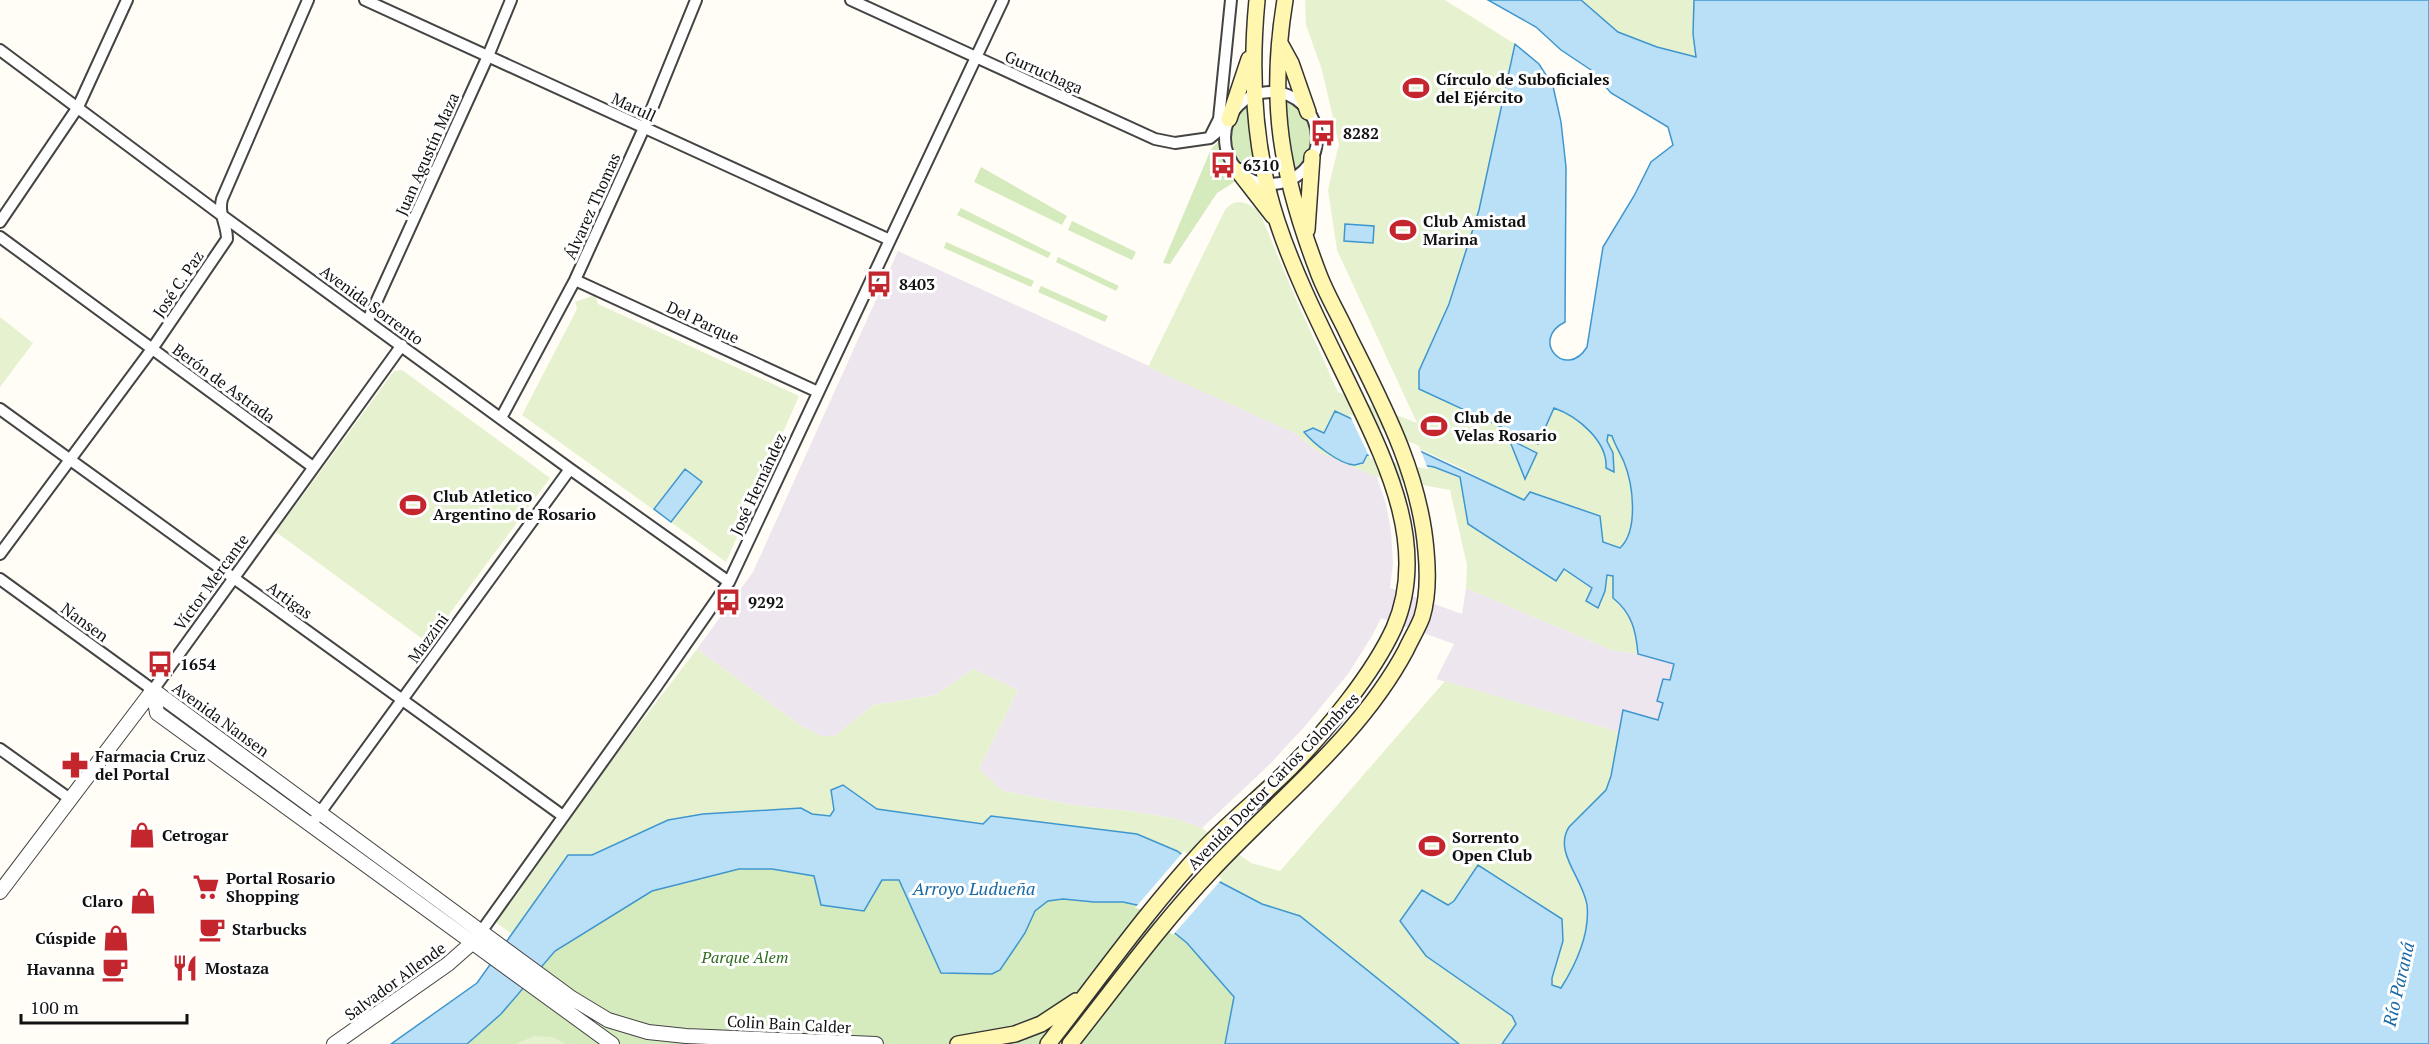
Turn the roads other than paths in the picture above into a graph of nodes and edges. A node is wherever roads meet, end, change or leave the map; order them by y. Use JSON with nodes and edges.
{"nodes":[{"id":1,"x":127,"y":0,"type":"edge"},
{"id":2,"x":308,"y":0,"type":"edge"},
{"id":3,"x":365,"y":0,"type":"edge"},
{"id":4,"x":511,"y":0,"type":"edge"},
{"id":5,"x":696,"y":0,"type":"edge"},
{"id":6,"x":851,"y":0,"type":"edge"},
{"id":7,"x":1003,"y":0,"type":"edge"},
{"id":8,"x":1231,"y":0,"type":"edge"},
{"id":9,"x":1257,"y":0,"type":"edge"},
{"id":10,"x":1285,"y":0,"type":"edge"},
{"id":11,"x":1280,"y":43,"type":"junction"},
{"id":12,"x":1253,"y":47,"type":"junction"},
{"id":13,"x":0,"y":50,"type":"edge"},
{"id":14,"x":488,"y":56,"type":"junction"},
{"id":15,"x":976,"y":57,"type":"junction"},
{"id":16,"x":1276,"y":93,"type":"junction"},
{"id":17,"x":1255,"y":95,"type":"junction"},
{"id":18,"x":78,"y":107,"type":"junction"},
{"id":19,"x":1308,"y":112,"type":"junction"},
{"id":20,"x":1224,"y":126,"type":"junction"},
{"id":21,"x":644,"y":128,"type":"junction"},
{"id":22,"x":1312,"y":157,"type":"junction"},
{"id":23,"x":1238,"y":171,"type":"junction"},
{"id":24,"x":1288,"y":181,"type":"junction"},
{"id":25,"x":1268,"y":184,"type":"junction"},
{"id":26,"x":220,"y":214,"type":"junction"},
{"id":27,"x":1276,"y":220,"type":"junction"},
{"id":28,"x":0,"y":222,"type":"edge"},
{"id":29,"x":0,"y":237,"type":"edge"},
{"id":30,"x":1306,"y":239,"type":"junction"},
{"id":31,"x":890,"y":240,"type":"junction"},
{"id":32,"x":575,"y":280,"type":"junction"},
{"id":33,"x":368,"y":320,"type":"junction"},
{"id":34,"x":402,"y":345,"type":"junction"},
{"id":35,"x":152,"y":349,"type":"junction"},
{"id":36,"x":818,"y":392,"type":"junction"},
{"id":37,"x":0,"y":409,"type":"edge"},
{"id":38,"x":501,"y":418,"type":"junction"},
{"id":39,"x":70,"y":460,"type":"junction"},
{"id":40,"x":313,"y":467,"type":"junction"},
{"id":41,"x":570,"y":470,"type":"junction"},
{"id":42,"x":0,"y":554,"type":"edge"},
{"id":43,"x":233,"y":578,"type":"junction"},
{"id":44,"x":0,"y":579,"type":"edge"},
{"id":45,"x":729,"y":582,"type":"junction"},
{"id":46,"x":153,"y":690,"type":"junction"},
{"id":47,"x":402,"y":700,"type":"junction"},
{"id":48,"x":0,"y":749,"type":"edge"},
{"id":49,"x":70,"y":799,"type":"junction"},
{"id":50,"x":320,"y":812,"type":"junction"},
{"id":51,"x":563,"y":816,"type":"junction"},
{"id":52,"x":311,"y":825,"type":"junction"},
{"id":53,"x":0,"y":892,"type":"edge"},
{"id":54,"x":482,"y":930,"type":"junction"},
{"id":55,"x":473,"y":942,"type":"junction"},
{"id":56,"x":1089,"y":993,"type":"junction"},
{"id":57,"x":701,"y":1036,"type":"joint"},
{"id":58,"x":681,"y":1040,"type":"edge"},
{"id":59,"x":334,"y":1044,"type":"edge"},
{"id":60,"x":612,"y":1044,"type":"edge"},
{"id":61,"x":876,"y":1044,"type":"edge"},
{"id":62,"x":958,"y":1044,"type":"edge"},
{"id":63,"x":1048,"y":1044,"type":"edge"},
{"id":64,"x":1070,"y":1044,"type":"edge"}],
"edges":[{"from":1,"to":18,"type":"street"},
{"from":2,"to":26,"type":"street","name":"José C. Paz"},
{"from":3,"to":14,"type":"street","name":"Marull"},
{"from":4,"to":14,"type":"street","name":"Juan Agustín Maza"},
{"from":5,"to":21,"type":"street","name":"Álvarez Thomas"},
{"from":6,"to":15,"type":"street","name":"Gurruchaga"},
{"from":7,"to":15,"type":"street","name":"José Hernández"},
{"from":8,"to":20,"type":"street"},
{"from":9,"to":12,"type":"main road","name":"Avenida Doctor Carlos Colombres"},
{"from":10,"to":11,"type":"main road","name":"Avenida Doctor Carlos Colombres"},
{"from":11,"to":16,"type":"main road","name":"Avenida Doctor Carlos Colombres"},
{"from":11,"to":19,"type":"main road"},
{"from":12,"to":17,"type":"main road","name":"Avenida Doctor Carlos Colombres"},
{"from":12,"to":20,"type":"main road"},
{"from":13,"to":18,"type":"street","name":"Avenida Sorrento"},
{"from":14,"to":21,"type":"street","name":"Marull"},
{"from":14,"to":33,"type":"street","name":"Juan Agustín Maza"},
{"from":15,"to":20,"type":"street","name":"Gurruchaga"},
{"from":15,"to":31,"type":"street","name":"José Hernández"},
{"from":16,"to":17,"type":"street"},
{"from":16,"to":19,"type":"street"},
{"from":16,"to":24,"type":"main road","name":"Avenida Doctor Carlos Colombres"},
{"from":17,"to":20,"type":"street","name":"Gurruchaga"},
{"from":17,"to":25,"type":"main road","name":"Avenida Doctor Carlos Colombres"},
{"from":18,"to":26,"type":"street","name":"Avenida Sorrento"},
{"from":18,"to":28,"type":"street"},
{"from":19,"to":22,"type":"street"},
{"from":20,"to":23,"type":"street"},
{"from":21,"to":31,"type":"street","name":"Marull"},
{"from":21,"to":32,"type":"street","name":"Álvarez Thomas"},
{"from":22,"to":24,"type":"street"},
{"from":22,"to":30,"type":"main road"},
{"from":23,"to":25,"type":"street"},
{"from":23,"to":27,"type":"main road"},
{"from":24,"to":25,"type":"street"},
{"from":24,"to":30,"type":"main road","name":"Avenida Doctor Carlos Colombres"},
{"from":25,"to":27,"type":"main road","name":"Avenida Doctor Carlos Colombres"},
{"from":26,"to":33,"type":"street","name":"Avenida Sorrento"},
{"from":26,"to":35,"type":"street","name":"José C. Paz"},
{"from":27,"to":56,"type":"main road","name":"Avenida Doctor Carlos Colombres"},
{"from":29,"to":35,"type":"street","name":"Berón de Astrada"},
{"from":30,"to":64,"type":"main road","name":"Avenida Doctor Carlos Colombres"},
{"from":31,"to":36,"type":"street","name":"José Hernández"},
{"from":32,"to":36,"type":"street","name":"Del Parque"},
{"from":32,"to":38,"type":"street","name":"Álvarez Thomas"},
{"from":33,"to":34,"type":"street","name":"Avenida Sorrento"},
{"from":34,"to":38,"type":"street","name":"Avenida Sorrento"},
{"from":34,"to":40,"type":"street","name":"Víctor Mercante"},
{"from":35,"to":39,"type":"street","name":"José C. Paz"},
{"from":35,"to":40,"type":"street","name":"Berón de Astrada"},
{"from":36,"to":45,"type":"street","name":"José Hernández"},
{"from":37,"to":39,"type":"street","name":"Artigas"},
{"from":38,"to":41,"type":"street","name":"Avenida Sorrento"},
{"from":39,"to":42,"type":"street","name":"José C. Paz"},
{"from":39,"to":43,"type":"street","name":"Artigas"},
{"from":40,"to":43,"type":"street","name":"Víctor Mercante"},
{"from":41,"to":45,"type":"street","name":"Avenida Sorrento"},
{"from":41,"to":47,"type":"street","name":"Mazzini"},
{"from":43,"to":46,"type":"street","name":"Víctor Mercante"},
{"from":43,"to":47,"type":"street","name":"Artigas"},
{"from":44,"to":46,"type":"street","name":"Nansen"},
{"from":45,"to":51,"type":"street","name":"José Hernández"},
{"from":46,"to":49,"type":"street","name":"Víctor Mercante"},
{"from":46,"to":50,"type":"street","name":"Avenida Nansen"},
{"from":46,"to":52,"type":"street","name":"Avenida Nansen"},
{"from":47,"to":50,"type":"street","name":"Mazzini"},
{"from":47,"to":51,"type":"street","name":"Artigas"},
{"from":48,"to":49,"type":"street"},
{"from":49,"to":53,"type":"street","name":"Víctor Mercante"},
{"from":50,"to":52,"type":"street","name":"Mazzini"},
{"from":50,"to":54,"type":"street","name":"Avenida Nansen"},
{"from":51,"to":54,"type":"street","name":"José Hernández"},
{"from":52,"to":55,"type":"street","name":"Avenida Nansen"},
{"from":54,"to":55,"type":"street","name":"José Hernández"},
{"from":54,"to":58,"type":"street","name":"Avenida Nansen"},
{"from":55,"to":59,"type":"street","name":"Salvador Allende"},
{"from":55,"to":60,"type":"street","name":"Avenida Nansen"},
{"from":56,"to":62,"type":"main road"},
{"from":56,"to":63,"type":"main road","name":"Avenida Doctor Carlos Colombres"},
{"from":57,"to":58,"type":"street","name":"Avenida Nansen"},
{"from":57,"to":61,"type":"street","name":"Colin Bain Calder"}]}
